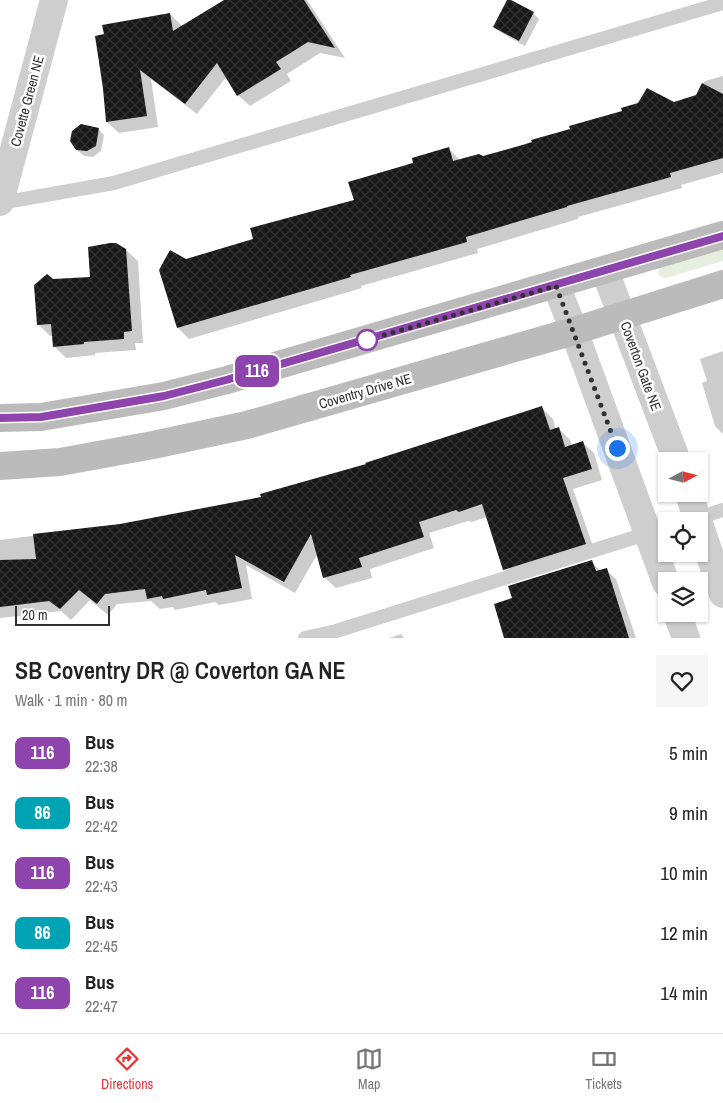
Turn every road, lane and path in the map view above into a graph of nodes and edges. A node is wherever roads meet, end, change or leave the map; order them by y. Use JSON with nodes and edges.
{"nodes":[{"id":1,"x":54,"y":0,"type":"edge"},
{"id":2,"x":723,"y":3,"type":"edge"},
{"id":3,"x":0,"y":203,"type":"edge"},
{"id":4,"x":723,"y":236,"type":"edge"},
{"id":5,"x":605,"y":271,"type":"junction"},
{"id":6,"x":723,"y":284,"type":"edge"},
{"id":7,"x":556,"y":286,"type":"junction"},
{"id":8,"x":622,"y":315,"type":"junction"},
{"id":9,"x":574,"y":331,"type":"junction"},
{"id":10,"x":0,"y":418,"type":"edge"},
{"id":11,"x":674,"y":452,"type":"edge"},
{"id":12,"x":0,"y":466,"type":"edge"},
{"id":13,"x":699,"y":511,"type":"edge"},
{"id":14,"x":657,"y":530,"type":"edge"},
{"id":15,"x":664,"y":572,"type":"edge"},
{"id":16,"x":723,"y":594,"type":"edge"},
{"id":17,"x":680,"y":622,"type":"edge"},
{"id":18,"x":306,"y":638,"type":"edge"},
{"id":19,"x":686,"y":638,"type":"edge"}],
"edges":[{"from":1,"to":3,"type":"street","name":"Covette Green NE"},
{"from":2,"to":3,"type":"lane"},
{"from":4,"to":5,"type":"street"},
{"from":5,"to":7,"type":"street"},
{"from":5,"to":8,"type":"street","name":"Coverton Gate NE"},
{"from":6,"to":8,"type":"street","name":"Coventry Drive NE"},
{"from":7,"to":9,"type":"street"},
{"from":7,"to":10,"type":"street"},
{"from":8,"to":9,"type":"street","name":"Coventry Drive NE"},
{"from":8,"to":11,"type":"street","name":"Coverton Gate NE"},
{"from":9,"to":12,"type":"street","name":"Coventry Drive NE"},
{"from":9,"to":14,"type":"street"},
{"from":13,"to":16,"type":"street"},
{"from":14,"to":15,"type":"street"},
{"from":14,"to":18,"type":"lane"},
{"from":17,"to":19,"type":"street"}]}
